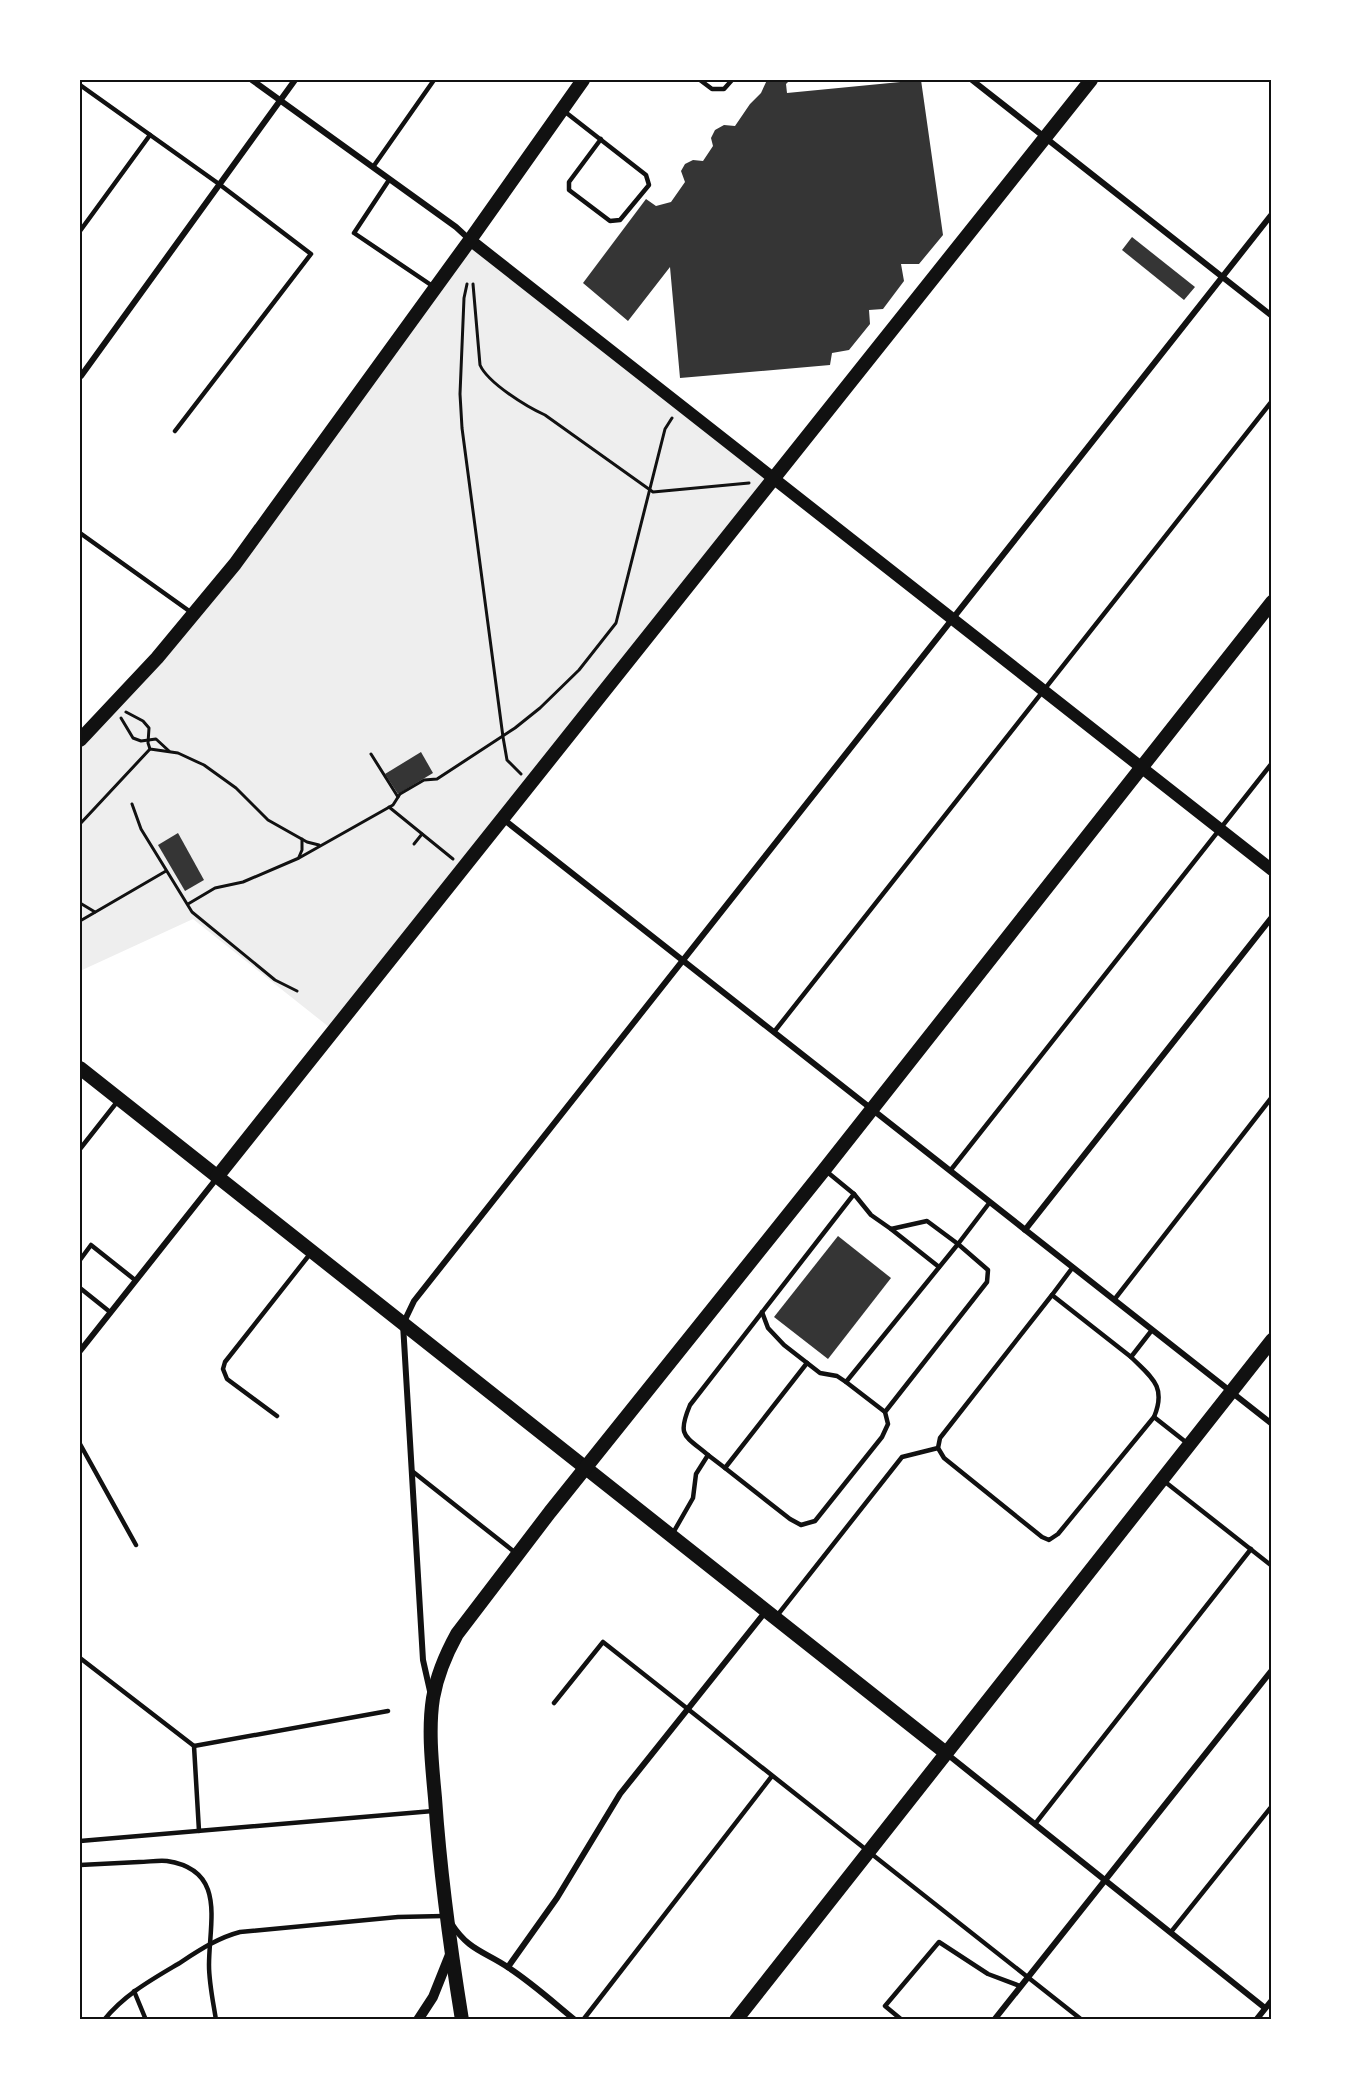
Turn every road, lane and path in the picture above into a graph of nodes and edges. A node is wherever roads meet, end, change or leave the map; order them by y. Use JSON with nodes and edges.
{"nodes":[{"id":1,"x":252,"y":80,"type":"edge"},
{"id":2,"x":295,"y":80,"type":"edge"},
{"id":3,"x":434,"y":80,"type":"edge"},
{"id":4,"x":583,"y":80,"type":"edge"},
{"id":5,"x":700,"y":80,"type":"edge"},
{"id":6,"x":732,"y":80,"type":"edge"},
{"id":7,"x":972,"y":80,"type":"edge"},
{"id":8,"x":1091,"y":80,"type":"edge"},
{"id":9,"x":80,"y":85,"type":"edge"},
{"id":10,"x":280,"y":100,"type":"junction"},
{"id":11,"x":562,"y":109,"type":"junction"},
{"id":12,"x":150,"y":135,"type":"junction"},
{"id":13,"x":1045,"y":137,"type":"junction"},
{"id":14,"x":601,"y":139,"type":"junction"},
{"id":15,"x":373,"y":167,"type":"junction"},
{"id":16,"x":389,"y":180,"type":"junction"},
{"id":17,"x":219,"y":184,"type":"junction"},
{"id":18,"x":1272,"y":214,"type":"edge"},
{"id":19,"x":80,"y":231,"type":"edge"},
{"id":20,"x":470,"y":240,"type":"junction"},
{"id":21,"x":1222,"y":277,"type":"junction"},
{"id":22,"x":466,"y":284,"type":"dead end"},
{"id":23,"x":473,"y":284,"type":"dead end"},
{"id":24,"x":435,"y":288,"type":"junction"},
{"id":25,"x":1272,"y":316,"type":"edge"},
{"id":26,"x":81,"y":376,"type":"edge"},
{"id":27,"x":1272,"y":401,"type":"edge"},
{"id":28,"x":665,"y":429,"type":"dead end"},
{"id":29,"x":175,"y":431,"type":"dead end"},
{"id":30,"x":774,"y":478,"type":"junction"},
{"id":31,"x":736,"y":486,"type":"dead end"},
{"id":32,"x":650,"y":491,"type":"junction"},
{"id":33,"x":80,"y":533,"type":"edge"},
{"id":34,"x":1272,"y":602,"type":"edge"},
{"id":35,"x":194,"y":615,"type":"junction"},
{"id":36,"x":952,"y":619,"type":"junction"},
{"id":37,"x":1043,"y":690,"type":"junction"},
{"id":38,"x":114,"y":706,"type":"junction"},
{"id":39,"x":503,"y":737,"type":"junction"},
{"id":40,"x":149,"y":739,"type":"junction"},
{"id":41,"x":80,"y":740,"type":"edge"},
{"id":42,"x":150,"y":749,"type":"junction"},
{"id":43,"x":169,"y":751,"type":"junction"},
{"id":44,"x":371,"y":754,"type":"dead end"},
{"id":45,"x":1272,"y":763,"type":"edge"},
{"id":46,"x":1141,"y":767,"type":"junction"},
{"id":47,"x":516,"y":770,"type":"dead end"},
{"id":48,"x":398,"y":797,"type":"junction"},
{"id":49,"x":132,"y":804,"type":"dead end"},
{"id":50,"x":389,"y":807,"type":"junction"},
{"id":51,"x":503,"y":818,"type":"junction"},
{"id":52,"x":80,"y":824,"type":"edge"},
{"id":53,"x":1220,"y":829,"type":"junction"},
{"id":54,"x":422,"y":834,"type":"junction"},
{"id":55,"x":302,"y":839,"type":"junction"},
{"id":56,"x":414,"y":844,"type":"dead end"},
{"id":57,"x":320,"y":846,"type":"junction"},
{"id":58,"x":299,"y":858,"type":"junction"},
{"id":59,"x":464,"y":868,"type":"junction"},
{"id":60,"x":167,"y":870,"type":"junction"},
{"id":61,"x":1272,"y":870,"type":"edge"},
{"id":62,"x":80,"y":903,"type":"edge"},
{"id":63,"x":188,"y":904,"type":"junction"},
{"id":64,"x":95,"y":912,"type":"junction"},
{"id":65,"x":1272,"y":917,"type":"edge"},
{"id":66,"x":80,"y":921,"type":"edge"},
{"id":67,"x":683,"y":960,"type":"junction"},
{"id":68,"x":297,"y":991,"type":"dead end"},
{"id":69,"x":774,"y":1032,"type":"junction"},
{"id":70,"x":80,"y":1068,"type":"edge"},
{"id":71,"x":1272,"y":1097,"type":"edge"},
{"id":72,"x":119,"y":1099,"type":"junction"},
{"id":73,"x":872,"y":1109,"type":"junction"},
{"id":74,"x":80,"y":1149,"type":"edge"},
{"id":75,"x":824,"y":1170,"type":"junction"},
{"id":76,"x":950,"y":1171,"type":"junction"},
{"id":77,"x":217,"y":1177,"type":"junction"},
{"id":78,"x":854,"y":1194,"type":"junction"},
{"id":79,"x":990,"y":1202,"type":"junction"},
{"id":80,"x":891,"y":1229,"type":"junction"},
{"id":81,"x":1025,"y":1230,"type":"junction"},
{"id":82,"x":958,"y":1244,"type":"junction"},
{"id":83,"x":311,"y":1251,"type":"junction"},
{"id":84,"x":80,"y":1260,"type":"edge"},
{"id":85,"x":939,"y":1267,"type":"junction"},
{"id":86,"x":1073,"y":1268,"type":"junction"},
{"id":87,"x":135,"y":1280,"type":"junction"},
{"id":88,"x":80,"y":1288,"type":"edge"},
{"id":89,"x":1052,"y":1295,"type":"junction"},
{"id":90,"x":1114,"y":1300,"type":"junction"},
{"id":91,"x":110,"y":1312,"type":"junction"},
{"id":92,"x":762,"y":1312,"type":"junction"},
{"id":93,"x":403,"y":1324,"type":"junction"},
{"id":94,"x":1152,"y":1330,"type":"junction"},
{"id":95,"x":1272,"y":1340,"type":"edge"},
{"id":96,"x":80,"y":1350,"type":"edge"},
{"id":97,"x":1131,"y":1357,"type":"junction"},
{"id":98,"x":807,"y":1363,"type":"junction"},
{"id":99,"x":846,"y":1382,"type":"junction"},
{"id":100,"x":1231,"y":1392,"type":"junction"},
{"id":101,"x":885,"y":1412,"type":"junction"},
{"id":102,"x":277,"y":1416,"type":"dead end"},
{"id":103,"x":1154,"y":1416,"type":"junction"},
{"id":104,"x":1272,"y":1424,"type":"edge"},
{"id":105,"x":80,"y":1444,"type":"edge"},
{"id":106,"x":1189,"y":1445,"type":"junction"},
{"id":107,"x":938,"y":1448,"type":"junction"},
{"id":108,"x":708,"y":1455,"type":"junction"},
{"id":109,"x":586,"y":1468,"type":"junction"},
{"id":110,"x":725,"y":1468,"type":"junction"},
{"id":111,"x":412,"y":1471,"type":"junction"},
{"id":112,"x":1162,"y":1479,"type":"junction"},
{"id":113,"x":671,"y":1536,"type":"junction"},
{"id":114,"x":136,"y":1545,"type":"dead end"},
{"id":115,"x":1251,"y":1549,"type":"junction"},
{"id":116,"x":517,"y":1554,"type":"junction"},
{"id":117,"x":1272,"y":1566,"type":"edge"},
{"id":118,"x":771,"y":1615,"type":"junction"},
{"id":119,"x":80,"y":1658,"type":"edge"},
{"id":120,"x":1272,"y":1670,"type":"edge"},
{"id":121,"x":433,"y":1701,"type":"junction"},
{"id":122,"x":554,"y":1703,"type":"dead end"},
{"id":123,"x":688,"y":1710,"type":"junction"},
{"id":124,"x":388,"y":1711,"type":"dead end"},
{"id":125,"x":194,"y":1746,"type":"junction"},
{"id":126,"x":946,"y":1753,"type":"junction"},
{"id":127,"x":772,"y":1776,"type":"junction"},
{"id":128,"x":1272,"y":1806,"type":"edge"},
{"id":129,"x":436,"y":1811,"type":"junction"},
{"id":130,"x":1035,"y":1824,"type":"junction"},
{"id":131,"x":199,"y":1831,"type":"junction"},
{"id":132,"x":80,"y":1841,"type":"edge"},
{"id":133,"x":868,"y":1851,"type":"junction"},
{"id":134,"x":80,"y":1865,"type":"edge"},
{"id":135,"x":1105,"y":1879,"type":"junction"},
{"id":136,"x":446,"y":1916,"type":"junction"},
{"id":137,"x":1171,"y":1932,"type":"junction"},
{"id":138,"x":210,"y":1944,"type":"junction"},
{"id":139,"x":451,"y":1952,"type":"junction"},
{"id":140,"x":508,"y":1967,"type":"junction"},
{"id":141,"x":1028,"y":1977,"type":"junction"},
{"id":142,"x":1020,"y":1986,"type":"junction"},
{"id":143,"x":134,"y":1990,"type":"junction"},
{"id":144,"x":1272,"y":2000,"type":"edge"},
{"id":145,"x":1268,"y":2010,"type":"edge"},
{"id":146,"x":104,"y":2019,"type":"edge"},
{"id":147,"x":146,"y":2019,"type":"edge"},
{"id":148,"x":216,"y":2019,"type":"edge"},
{"id":149,"x":418,"y":2019,"type":"edge"},
{"id":150,"x":462,"y":2019,"type":"edge"},
{"id":151,"x":575,"y":2019,"type":"edge"},
{"id":152,"x":583,"y":2019,"type":"edge"},
{"id":153,"x":736,"y":2019,"type":"edge"},
{"id":154,"x":902,"y":2019,"type":"edge"},
{"id":155,"x":994,"y":2019,"type":"edge"},
{"id":156,"x":1082,"y":2019,"type":"edge"},
{"id":157,"x":1256,"y":2019,"type":"edge"}],
"edges":[{"from":1,"to":10,"type":"street"},
{"from":2,"to":10,"type":"street"},
{"from":3,"to":15,"type":"lane"},
{"from":4,"to":11,"type":"main road"},
{"from":5,"to":6,"type":"lane"},
{"from":7,"to":13,"type":"street"},
{"from":8,"to":13,"type":"main road"},
{"from":9,"to":12,"type":"lane"},
{"from":10,"to":15,"type":"street"},
{"from":10,"to":17,"type":"street"},
{"from":11,"to":14,"type":"lane"},
{"from":11,"to":20,"type":"main road"},
{"from":12,"to":17,"type":"lane"},
{"from":12,"to":19,"type":"lane"},
{"from":13,"to":21,"type":"street"},
{"from":13,"to":30,"type":"main road"},
{"from":14,"to":14,"type":"lane"},
{"from":15,"to":16,"type":"street"},
{"from":16,"to":20,"type":"street"},
{"from":16,"to":24,"type":"lane"},
{"from":17,"to":26,"type":"street"},
{"from":17,"to":29,"type":"lane"},
{"from":18,"to":21,"type":"street"},
{"from":20,"to":24,"type":"main road"},
{"from":20,"to":30,"type":"main road"},
{"from":21,"to":25,"type":"street"},
{"from":21,"to":36,"type":"street"},
{"from":22,"to":39,"type":"path"},
{"from":23,"to":32,"type":"path"},
{"from":24,"to":35,"type":"main road"},
{"from":27,"to":37,"type":"lane"},
{"from":28,"to":32,"type":"path"},
{"from":30,"to":36,"type":"main road"},
{"from":30,"to":51,"type":"main road"},
{"from":31,"to":32,"type":"path"},
{"from":32,"to":39,"type":"path"},
{"from":33,"to":35,"type":"lane"},
{"from":34,"to":46,"type":"main road"},
{"from":35,"to":38,"type":"main road"},
{"from":36,"to":37,"type":"main road"},
{"from":36,"to":67,"type":"street"},
{"from":37,"to":46,"type":"main road"},
{"from":37,"to":69,"type":"lane"},
{"from":38,"to":40,"type":"path"},
{"from":38,"to":40,"type":"path"},
{"from":38,"to":41,"type":"main road"},
{"from":39,"to":47,"type":"path"},
{"from":39,"to":48,"type":"path"},
{"from":40,"to":42,"type":"path"},
{"from":40,"to":43,"type":"path"},
{"from":42,"to":43,"type":"path"},
{"from":42,"to":52,"type":"path"},
{"from":43,"to":55,"type":"path"},
{"from":44,"to":48,"type":"path"},
{"from":45,"to":53,"type":"lane"},
{"from":46,"to":53,"type":"main road"},
{"from":46,"to":73,"type":"main road"},
{"from":48,"to":50,"type":"path"},
{"from":49,"to":60,"type":"path"},
{"from":50,"to":54,"type":"path"},
{"from":50,"to":57,"type":"path"},
{"from":51,"to":59,"type":"main road"},
{"from":51,"to":67,"type":"street"},
{"from":53,"to":61,"type":"main road"},
{"from":53,"to":76,"type":"lane"},
{"from":54,"to":56,"type":"path"},
{"from":54,"to":59,"type":"path"},
{"from":55,"to":57,"type":"path"},
{"from":55,"to":58,"type":"path"},
{"from":57,"to":58,"type":"path"},
{"from":58,"to":63,"type":"path"},
{"from":59,"to":77,"type":"main road"},
{"from":60,"to":63,"type":"path"},
{"from":60,"to":64,"type":"path"},
{"from":62,"to":64,"type":"path"},
{"from":63,"to":68,"type":"path"},
{"from":64,"to":66,"type":"path"},
{"from":65,"to":81,"type":"street"},
{"from":67,"to":69,"type":"street"},
{"from":67,"to":93,"type":"street"},
{"from":69,"to":73,"type":"street"},
{"from":70,"to":72,"type":"main road"},
{"from":71,"to":90,"type":"lane"},
{"from":72,"to":74,"type":"lane"},
{"from":72,"to":77,"type":"main road"},
{"from":73,"to":75,"type":"main road"},
{"from":73,"to":76,"type":"street"},
{"from":75,"to":78,"type":"lane"},
{"from":75,"to":109,"type":"main road"},
{"from":76,"to":79,"type":"street"},
{"from":77,"to":83,"type":"main road"},
{"from":77,"to":87,"type":"street"},
{"from":78,"to":80,"type":"lane"},
{"from":78,"to":92,"type":"lane"},
{"from":79,"to":81,"type":"street"},
{"from":79,"to":82,"type":"lane"},
{"from":80,"to":82,"type":"lane"},
{"from":80,"to":85,"type":"lane"},
{"from":81,"to":86,"type":"street"},
{"from":82,"to":85,"type":"lane"},
{"from":82,"to":101,"type":"lane"},
{"from":83,"to":93,"type":"main road"},
{"from":83,"to":102,"type":"lane"},
{"from":84,"to":87,"type":"lane"},
{"from":85,"to":99,"type":"lane"},
{"from":86,"to":89,"type":"lane"},
{"from":86,"to":90,"type":"street"},
{"from":87,"to":91,"type":"street"},
{"from":88,"to":91,"type":"lane"},
{"from":89,"to":97,"type":"lane"},
{"from":89,"to":107,"type":"lane"},
{"from":90,"to":94,"type":"street"},
{"from":91,"to":96,"type":"street"},
{"from":92,"to":98,"type":"lane"},
{"from":92,"to":108,"type":"lane"},
{"from":93,"to":109,"type":"main road"},
{"from":93,"to":111,"type":"street"},
{"from":94,"to":97,"type":"lane"},
{"from":94,"to":100,"type":"street"},
{"from":95,"to":100,"type":"main road"},
{"from":97,"to":103,"type":"lane"},
{"from":98,"to":99,"type":"lane"},
{"from":98,"to":110,"type":"lane"},
{"from":99,"to":101,"type":"lane"},
{"from":100,"to":104,"type":"street"},
{"from":100,"to":106,"type":"main road"},
{"from":101,"to":110,"type":"lane"},
{"from":103,"to":106,"type":"lane"},
{"from":103,"to":107,"type":"lane"},
{"from":105,"to":114,"type":"lane"},
{"from":106,"to":112,"type":"main road"},
{"from":107,"to":118,"type":"lane"},
{"from":108,"to":110,"type":"lane"},
{"from":108,"to":113,"type":"lane"},
{"from":109,"to":113,"type":"main road"},
{"from":109,"to":116,"type":"main road"},
{"from":111,"to":116,"type":"lane"},
{"from":111,"to":121,"type":"street"},
{"from":112,"to":115,"type":"lane"},
{"from":112,"to":126,"type":"main road"},
{"from":113,"to":118,"type":"main road"},
{"from":115,"to":117,"type":"lane"},
{"from":115,"to":130,"type":"lane"},
{"from":116,"to":121,"type":"main road"},
{"from":118,"to":123,"type":"street"},
{"from":118,"to":126,"type":"main road"},
{"from":119,"to":125,"type":"lane"},
{"from":120,"to":135,"type":"street"},
{"from":121,"to":129,"type":"main road"},
{"from":122,"to":123,"type":"lane"},
{"from":123,"to":127,"type":"lane"},
{"from":123,"to":140,"type":"street"},
{"from":124,"to":125,"type":"lane"},
{"from":125,"to":131,"type":"lane"},
{"from":126,"to":130,"type":"street"},
{"from":126,"to":133,"type":"main road"},
{"from":127,"to":133,"type":"lane"},
{"from":127,"to":152,"type":"lane"},
{"from":128,"to":137,"type":"lane"},
{"from":129,"to":131,"type":"lane"},
{"from":129,"to":136,"type":"main road"},
{"from":130,"to":135,"type":"street"},
{"from":131,"to":132,"type":"lane"},
{"from":133,"to":141,"type":"lane"},
{"from":133,"to":153,"type":"main road"},
{"from":134,"to":138,"type":"lane"},
{"from":135,"to":137,"type":"street"},
{"from":135,"to":141,"type":"street"},
{"from":136,"to":138,"type":"lane"},
{"from":136,"to":139,"type":"main road"},
{"from":136,"to":140,"type":"street"},
{"from":137,"to":145,"type":"street"},
{"from":138,"to":143,"type":"lane"},
{"from":138,"to":148,"type":"lane"},
{"from":139,"to":149,"type":"street"},
{"from":139,"to":150,"type":"main road"},
{"from":140,"to":151,"type":"street"},
{"from":141,"to":142,"type":"street"},
{"from":141,"to":156,"type":"lane"},
{"from":142,"to":154,"type":"lane"},
{"from":142,"to":155,"type":"street"},
{"from":143,"to":146,"type":"lane"},
{"from":143,"to":147,"type":"lane"},
{"from":144,"to":145,"type":"street"},
{"from":145,"to":157,"type":"street"}]}
